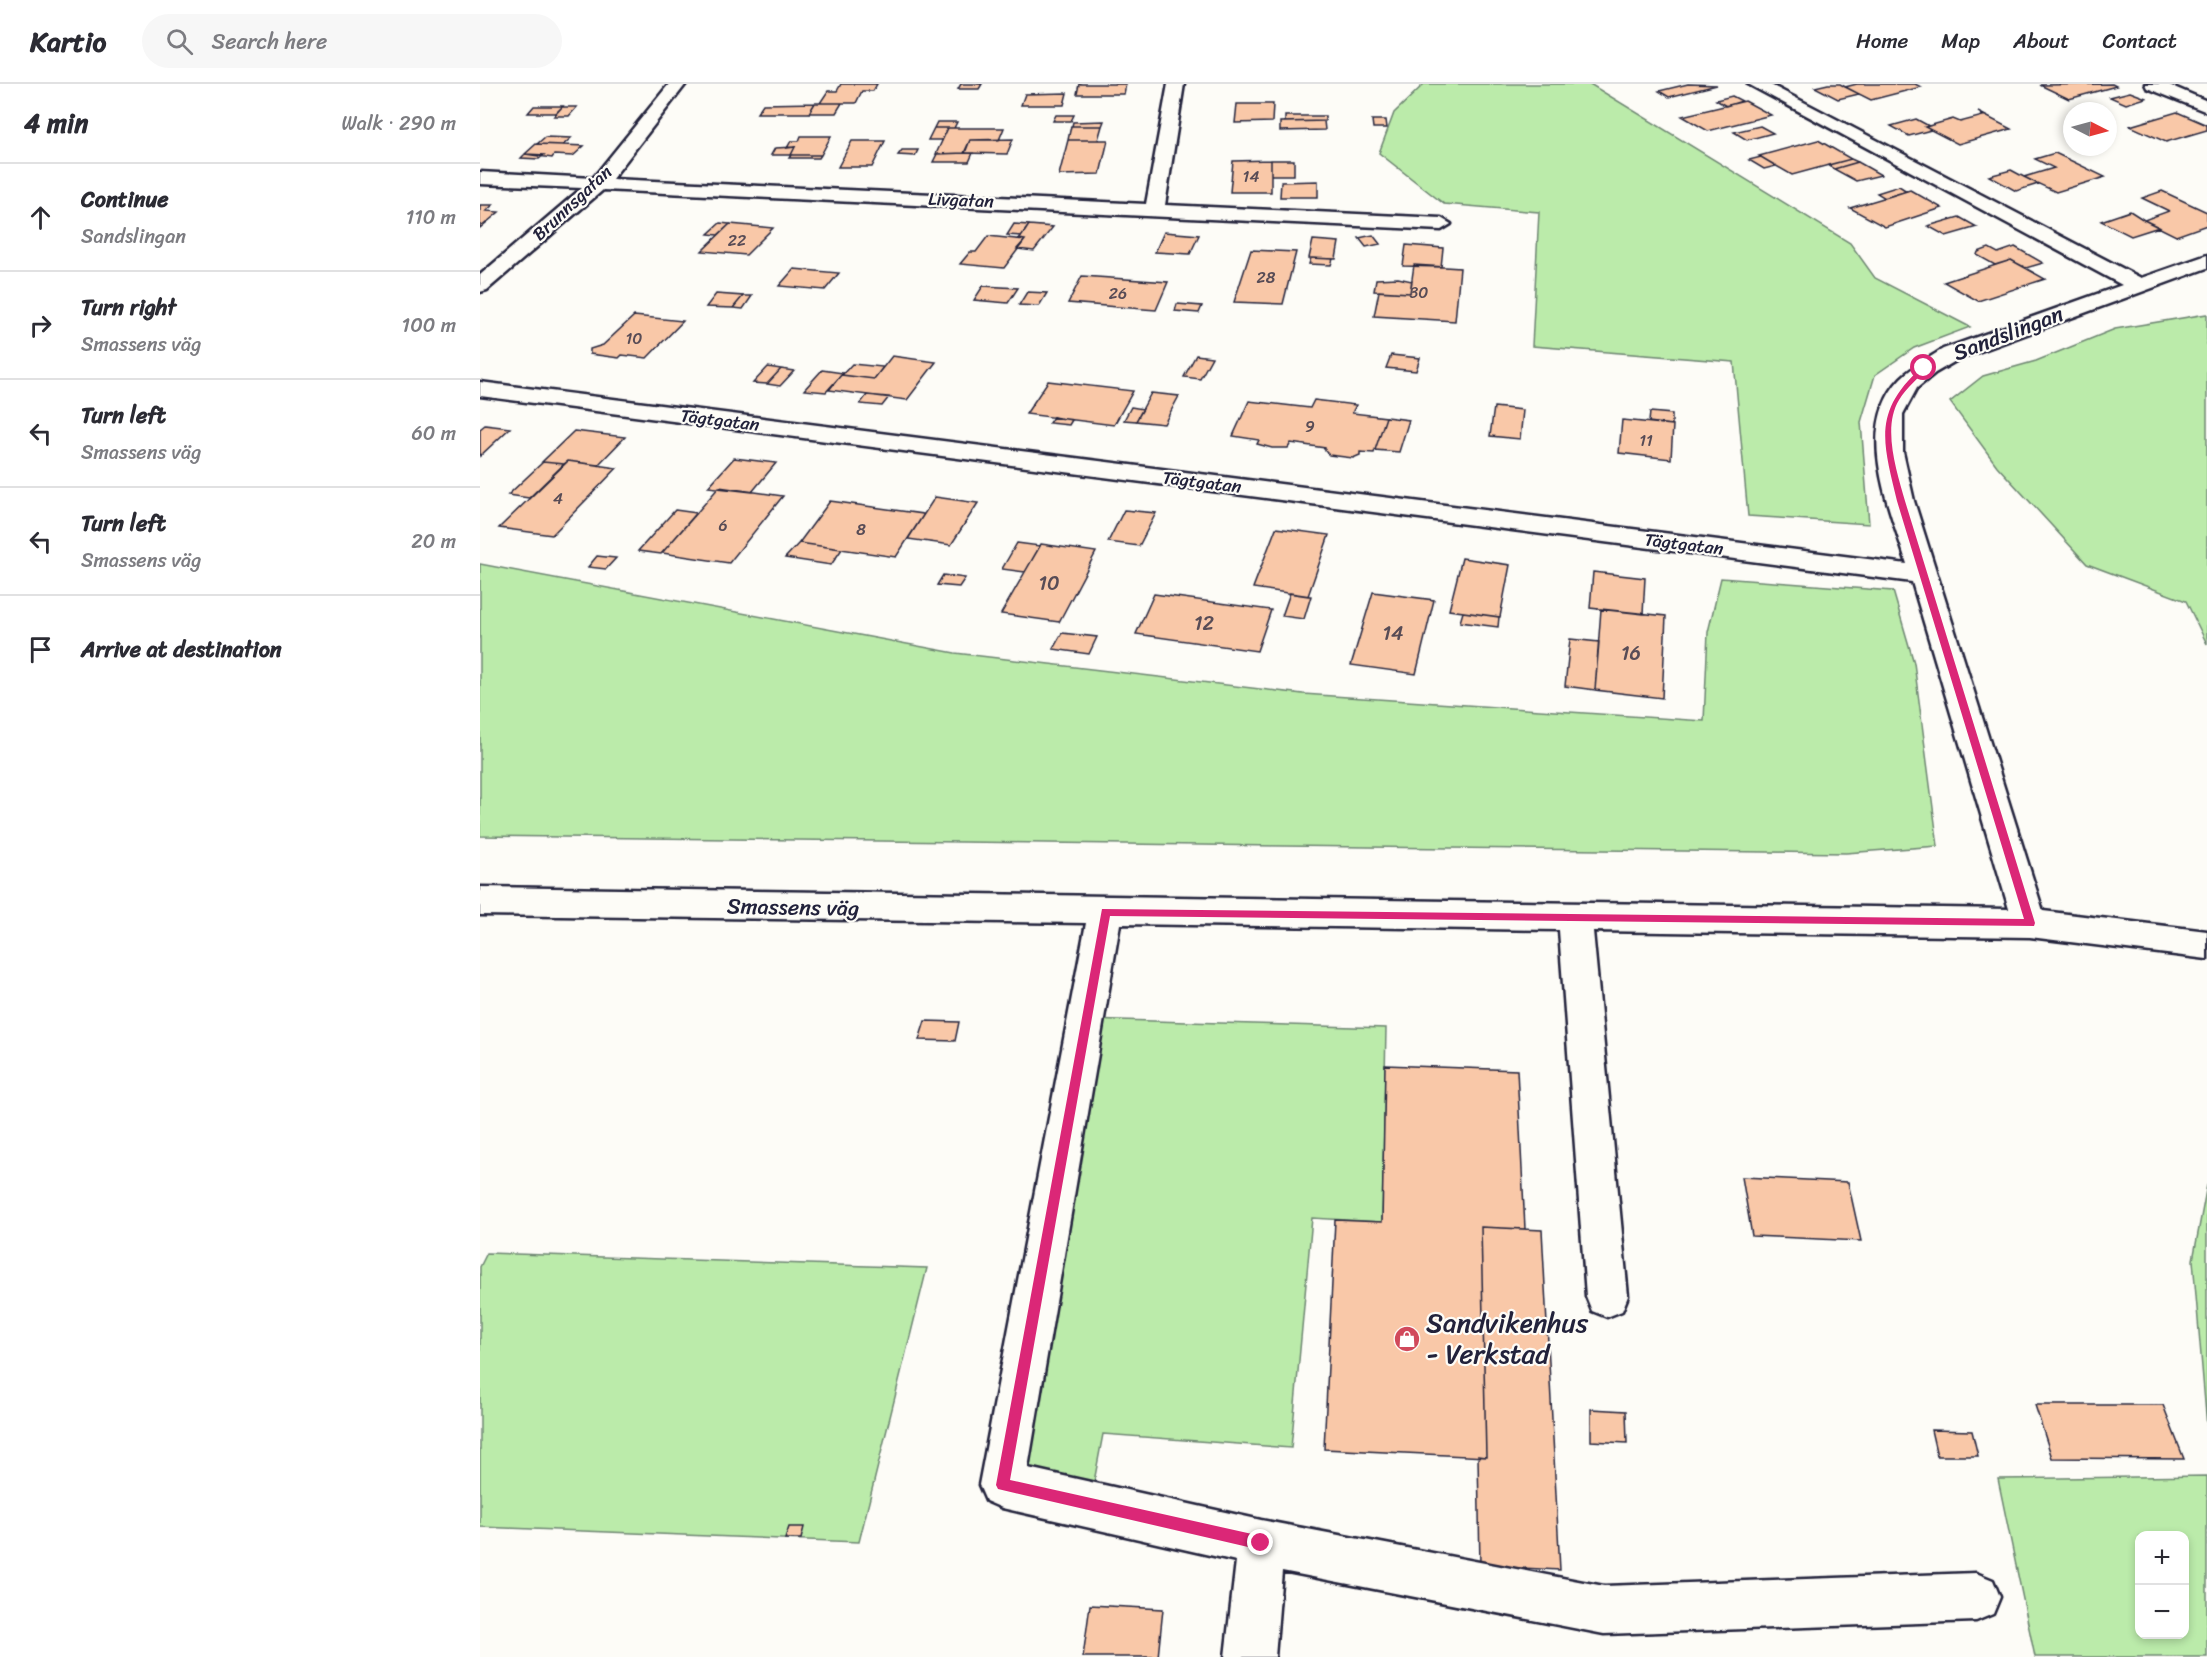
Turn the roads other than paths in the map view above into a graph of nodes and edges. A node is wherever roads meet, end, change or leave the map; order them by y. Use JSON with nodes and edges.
{"nodes":[{"id":1,"x":678,"y":84,"type":"edge"},
{"id":2,"x":1176,"y":84,"type":"edge"},
{"id":3,"x":1755,"y":84,"type":"edge"},
{"id":4,"x":2152,"y":84,"type":"edge"},
{"id":5,"x":2207,"y":107,"type":"edge"},
{"id":6,"x":480,"y":178,"type":"edge"},
{"id":7,"x":597,"y":185,"type":"junction"},
{"id":8,"x":1155,"y":208,"type":"junction"},
{"id":9,"x":1441,"y":224,"type":"dead end"},
{"id":10,"x":2207,"y":261,"type":"edge"},
{"id":11,"x":2139,"y":285,"type":"junction"},
{"id":12,"x":480,"y":286,"type":"edge"},
{"id":13,"x":480,"y":390,"type":"edge"},
{"id":14,"x":1924,"y":575,"type":"junction"},
{"id":15,"x":480,"y":901,"type":"edge"},
{"id":16,"x":1106,"y":912,"type":"junction"},
{"id":17,"x":1575,"y":918,"type":"junction"},
{"id":18,"x":2030,"y":923,"type":"junction"},
{"id":19,"x":2207,"y":945,"type":"edge"},
{"id":20,"x":1607,"y":1296,"type":"dead end"},
{"id":21,"x":1261,"y":1543,"type":"junction"},
{"id":22,"x":1976,"y":1597,"type":"dead end"},
{"id":23,"x":1250,"y":1657,"type":"edge"}],
"edges":[{"from":1,"to":7,"type":"street","name":"Brunnsgatan"},
{"from":2,"to":8,"type":"street"},
{"from":3,"to":11,"type":"street"},
{"from":4,"to":5,"type":"street"},
{"from":6,"to":7,"type":"street","name":"Livgatan"},
{"from":7,"to":8,"type":"street","name":"Livgatan"},
{"from":7,"to":12,"type":"street","name":"Brunnsgatan"},
{"from":8,"to":9,"type":"street","name":"Livgatan"},
{"from":10,"to":11,"type":"street","name":"Sandslingan"},
{"from":11,"to":14,"type":"street","name":"Sandslingan"},
{"from":13,"to":14,"type":"street","name":"Tägtgatan"},
{"from":14,"to":18,"type":"street","name":"Sandslingan"},
{"from":15,"to":16,"type":"street","name":"Smassens väg"},
{"from":16,"to":17,"type":"street","name":"Smassens väg"},
{"from":16,"to":21,"type":"street"},
{"from":17,"to":18,"type":"street","name":"Smassens väg"},
{"from":17,"to":20,"type":"street"},
{"from":18,"to":19,"type":"street","name":"Smassens väg"},
{"from":21,"to":22,"type":"street"},
{"from":21,"to":23,"type":"street"}]}
